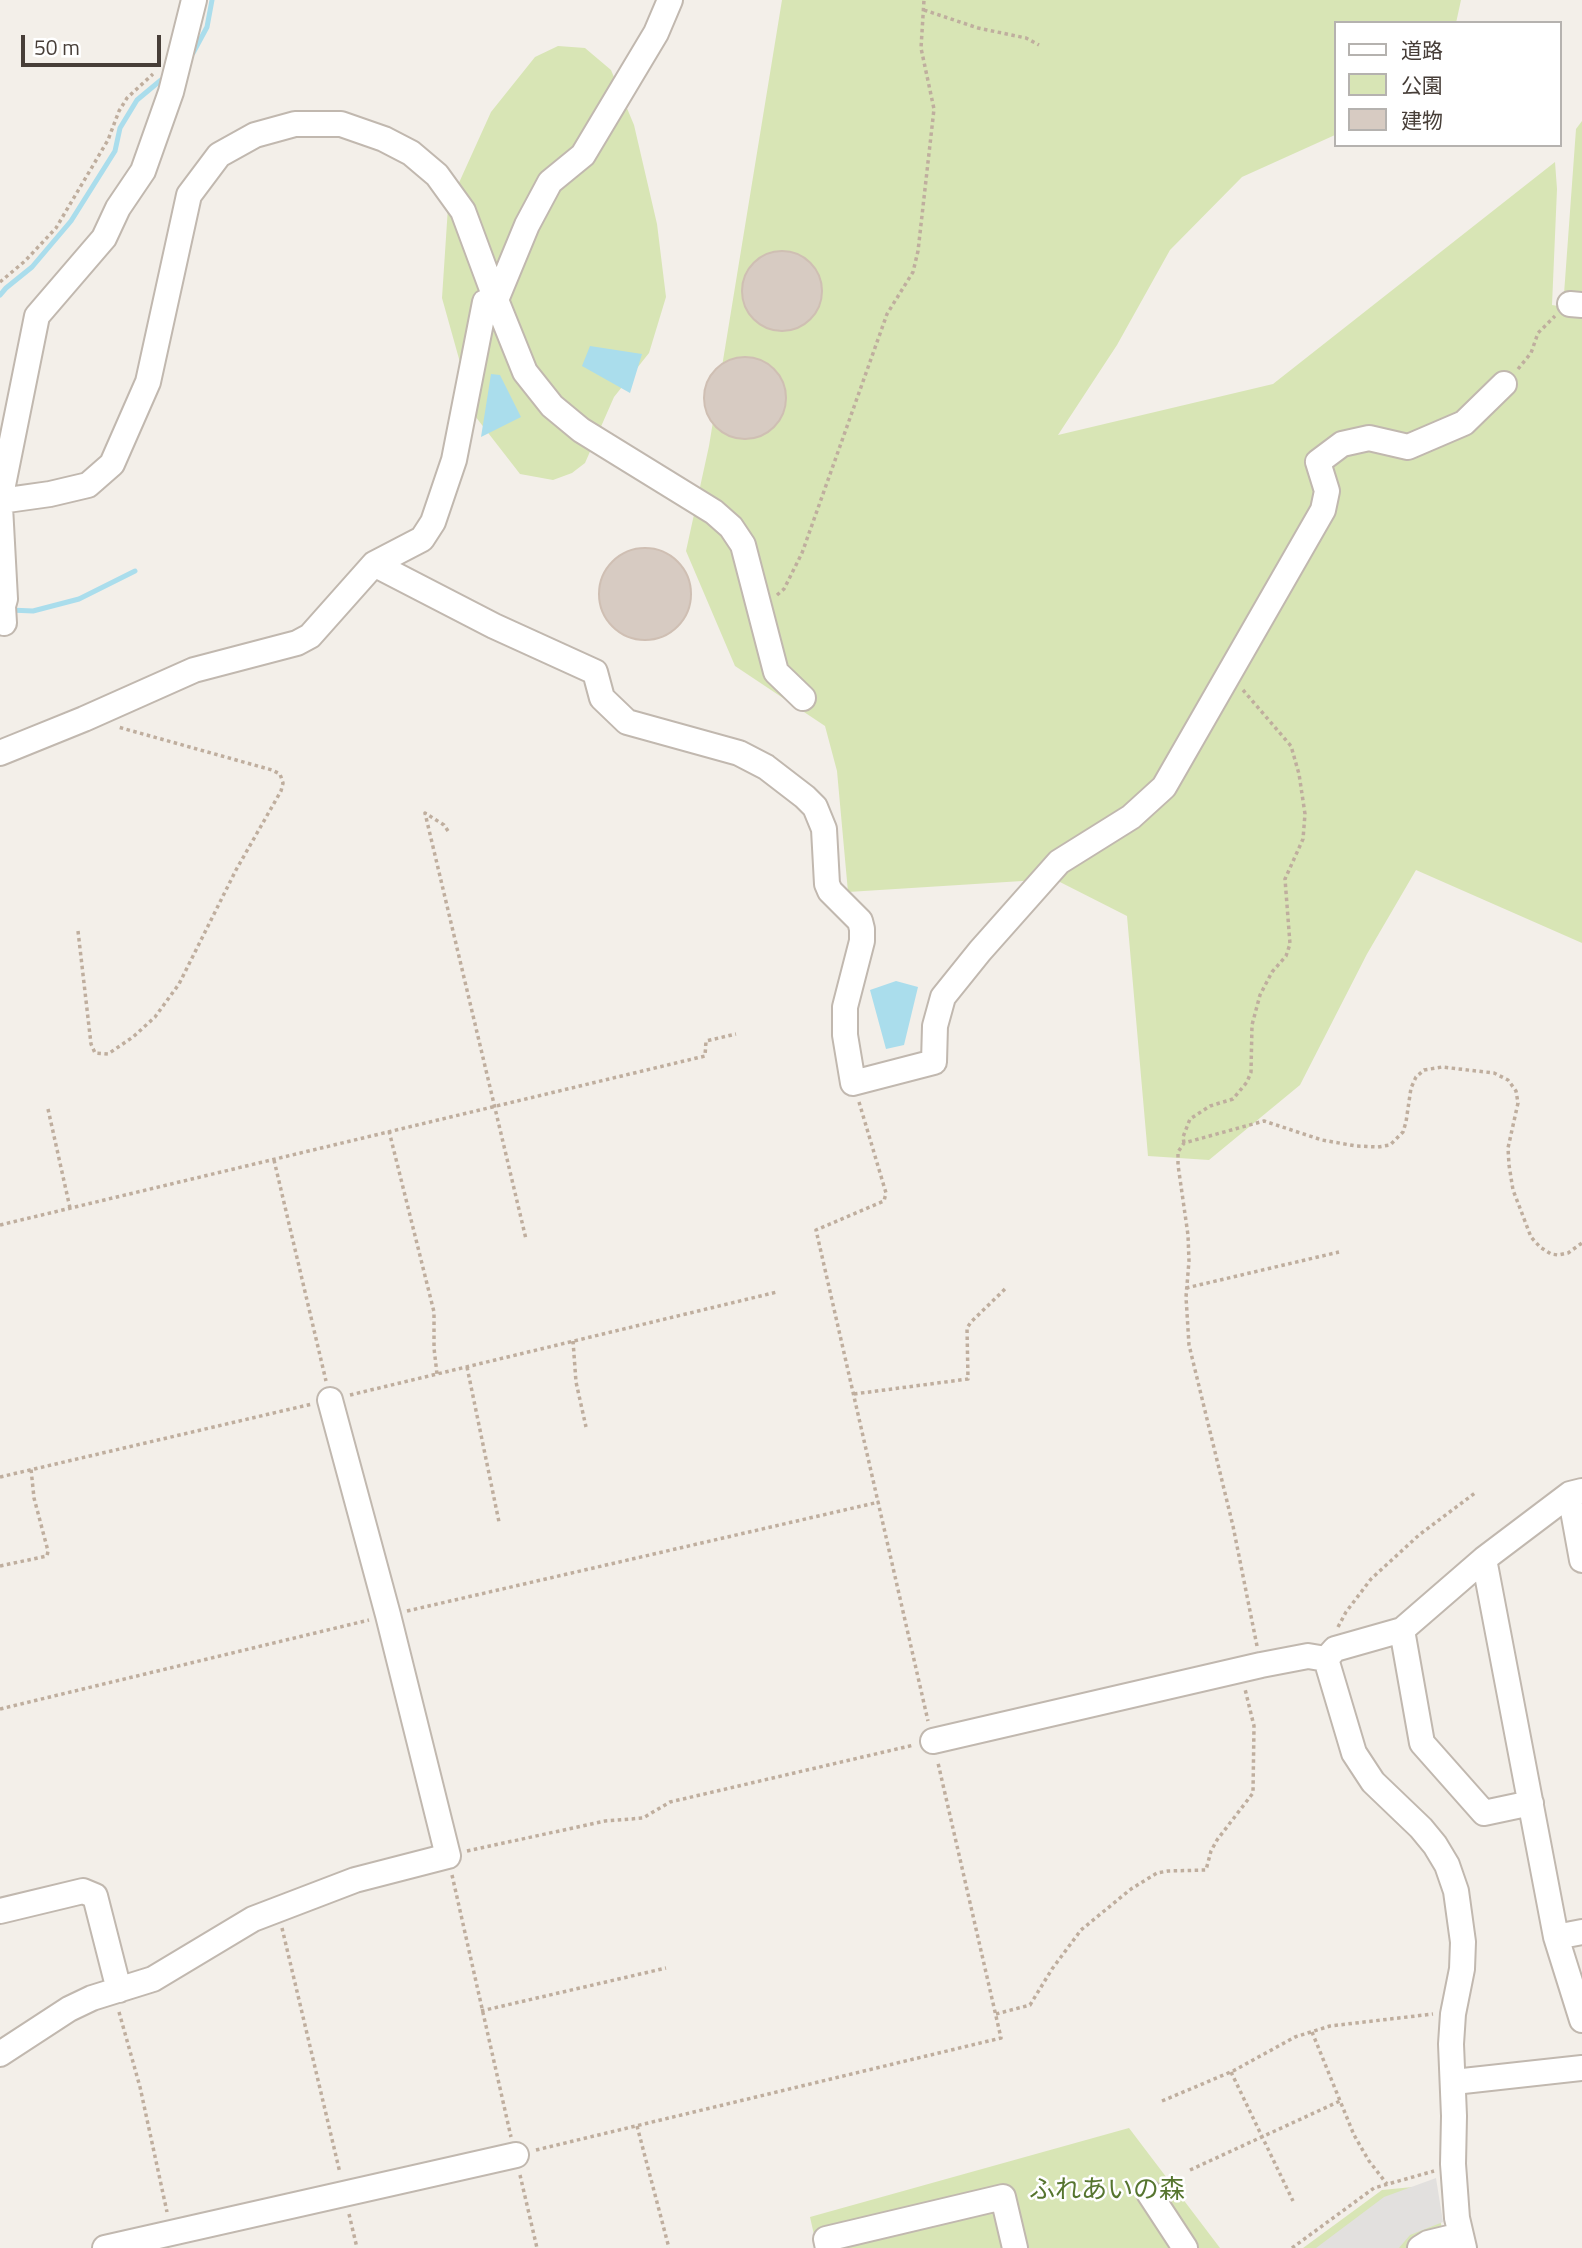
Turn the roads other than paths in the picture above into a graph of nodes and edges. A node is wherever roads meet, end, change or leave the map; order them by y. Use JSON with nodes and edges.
{"nodes":[{"id":1,"x":194,"y":0,"type":"edge"},
{"id":2,"x":670,"y":0,"type":"edge"},
{"id":3,"x":495,"y":300,"type":"junction"},
{"id":4,"x":1503,"y":384,"type":"road end"},
{"id":5,"x":0,"y":503,"type":"edge"},
{"id":6,"x":374,"y":565,"type":"junction"},
{"id":7,"x":2,"y":615,"type":"edge"},
{"id":8,"x":803,"y":698,"type":"dead end"},
{"id":9,"x":0,"y":753,"type":"edge"},
{"id":10,"x":330,"y":1400,"type":"road end"},
{"id":11,"x":1576,"y":1492,"type":"edge"},
{"id":12,"x":1484,"y":1559,"type":"junction"},
{"id":13,"x":1582,"y":1560,"type":"edge"},
{"id":14,"x":1402,"y":1630,"type":"junction"},
{"id":15,"x":1330,"y":1654,"type":"junction"},
{"id":16,"x":933,"y":1741,"type":"road end"},
{"id":17,"x":1531,"y":1803,"type":"junction"},
{"id":18,"x":0,"y":1911,"type":"edge"},
{"id":19,"x":1582,"y":1932,"type":"edge"},
{"id":20,"x":1556,"y":1937,"type":"junction"},
{"id":21,"x":116,"y":1991,"type":"junction"},
{"id":22,"x":1582,"y":2020,"type":"edge"},
{"id":23,"x":0,"y":2054,"type":"edge"},
{"id":24,"x":1582,"y":2068,"type":"edge"},
{"id":25,"x":1454,"y":2082,"type":"junction"},
{"id":26,"x":516,"y":2155,"type":"road end"},
{"id":27,"x":1149,"y":2193,"type":"dead end"},
{"id":28,"x":1462,"y":2241,"type":"edge"},
{"id":29,"x":105,"y":2248,"type":"edge"},
{"id":30,"x":828,"y":2248,"type":"edge"},
{"id":31,"x":1015,"y":2248,"type":"edge"},
{"id":32,"x":1185,"y":2248,"type":"edge"},
{"id":33,"x":1420,"y":2248,"type":"edge"}],
"edges":[{"from":1,"to":5,"type":"street"},
{"from":2,"to":3,"type":"street"},
{"from":3,"to":5,"type":"street"},
{"from":3,"to":6,"type":"street"},
{"from":3,"to":8,"type":"street"},
{"from":4,"to":6,"type":"street"},
{"from":5,"to":7,"type":"street"},
{"from":6,"to":9,"type":"street"},
{"from":10,"to":21,"type":"street"},
{"from":11,"to":12,"type":"street"},
{"from":11,"to":13,"type":"street"},
{"from":12,"to":14,"type":"street"},
{"from":12,"to":17,"type":"street"},
{"from":14,"to":15,"type":"street"},
{"from":14,"to":17,"type":"street"},
{"from":15,"to":16,"type":"street"},
{"from":15,"to":25,"type":"street"},
{"from":17,"to":20,"type":"street"},
{"from":18,"to":21,"type":"street"},
{"from":19,"to":20,"type":"street"},
{"from":20,"to":22,"type":"street"},
{"from":21,"to":23,"type":"street"},
{"from":24,"to":25,"type":"street"},
{"from":25,"to":28,"type":"street"},
{"from":26,"to":29,"type":"street"},
{"from":27,"to":32,"type":"street"},
{"from":28,"to":33,"type":"street"},
{"from":30,"to":31,"type":"street"}]}
